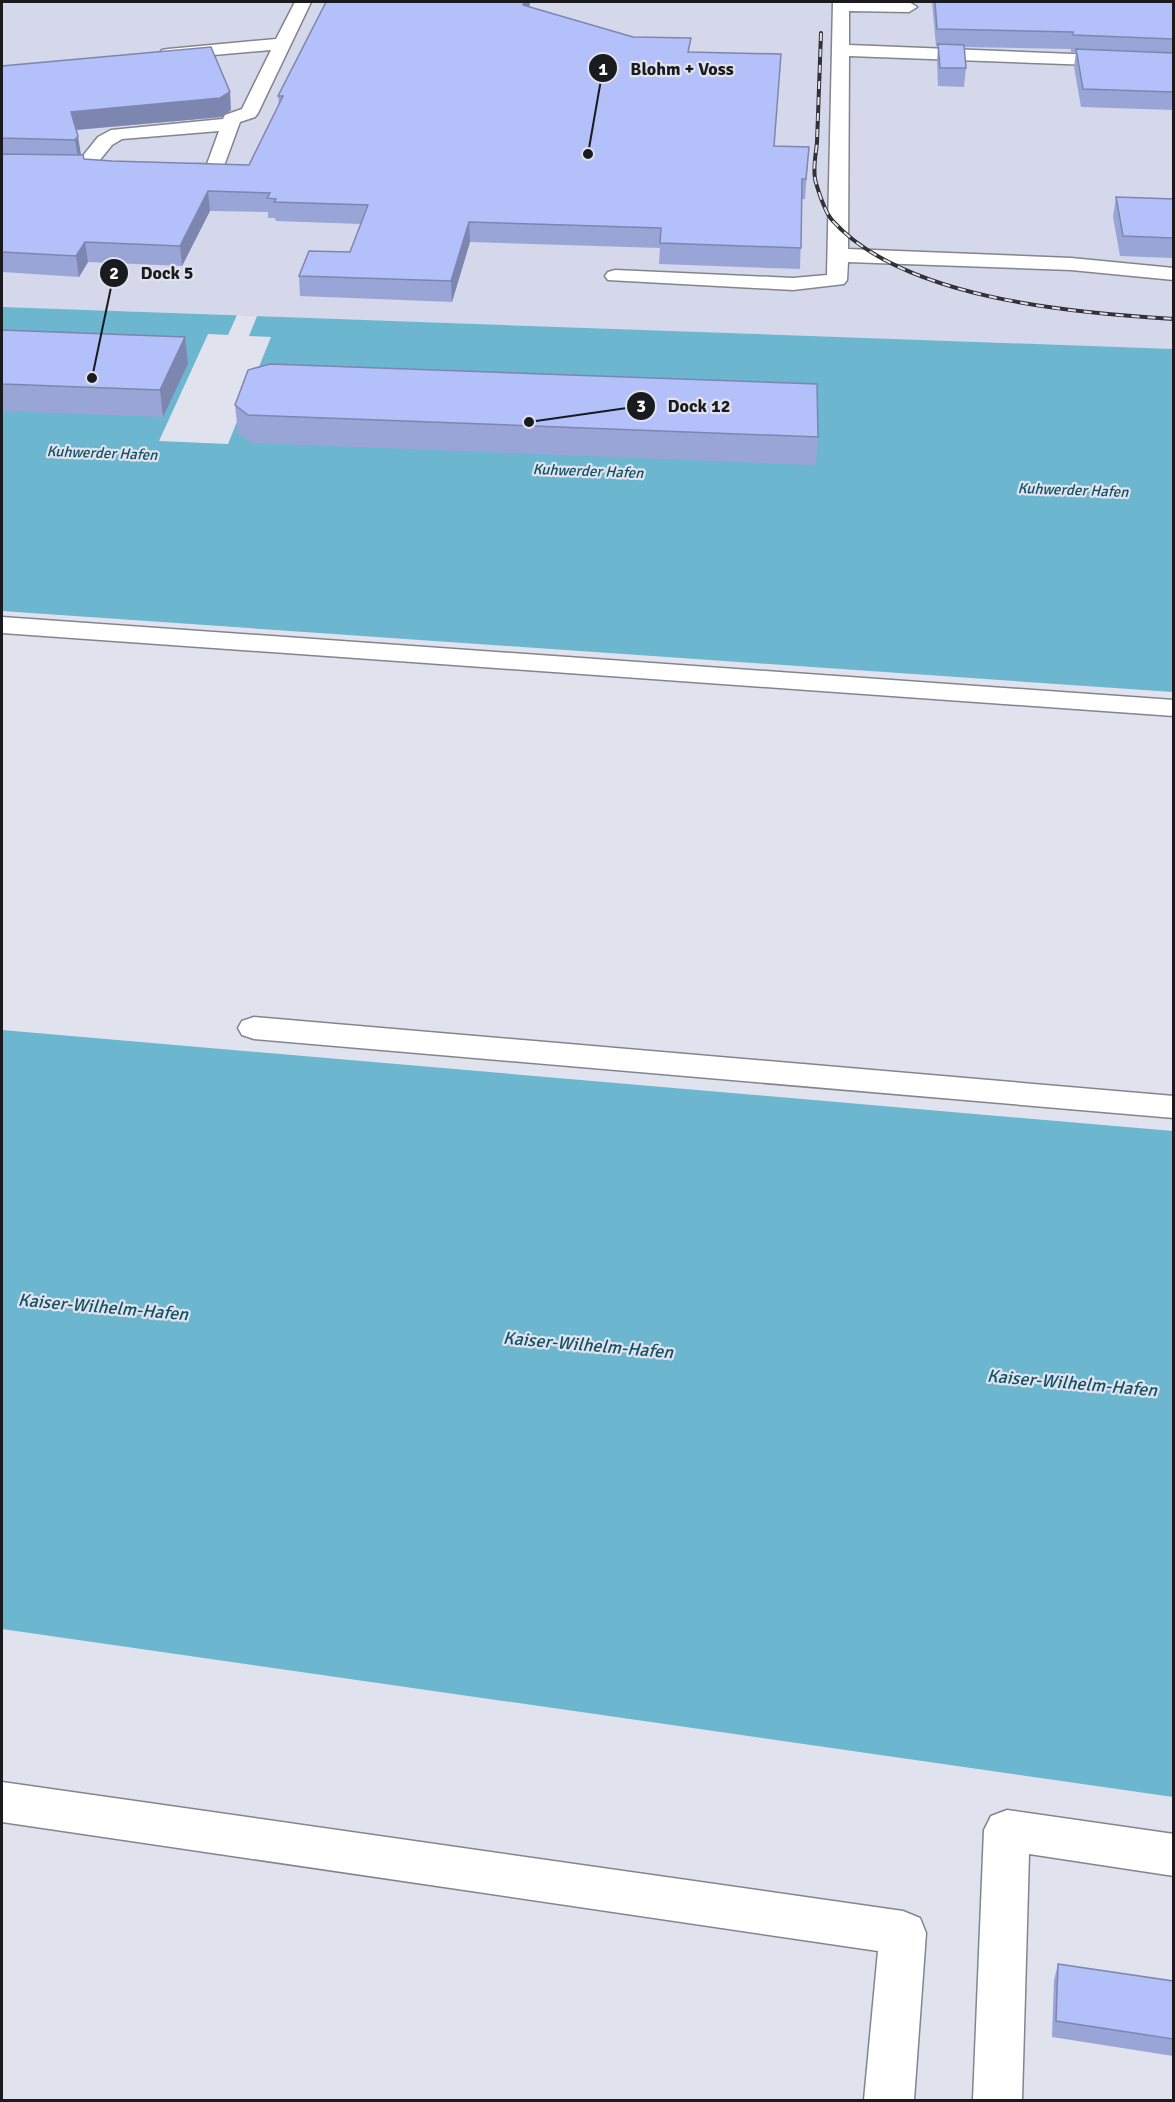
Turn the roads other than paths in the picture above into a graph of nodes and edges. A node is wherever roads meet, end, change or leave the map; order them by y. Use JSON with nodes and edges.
{"nodes":[{"id":1,"x":303,"y":2,"type":"edge"},
{"id":2,"x":841,"y":4,"type":"edge"},
{"id":3,"x":909,"y":8,"type":"dead end"},
{"id":4,"x":283,"y":44,"type":"junction"},
{"id":5,"x":839,"y":50,"type":"junction"},
{"id":6,"x":154,"y":55,"type":"edge"},
{"id":7,"x":1173,"y":63,"type":"edge"},
{"id":8,"x":230,"y":124,"type":"junction"},
{"id":9,"x":63,"y":167,"type":"edge"},
{"id":10,"x":84,"y":167,"type":"junction"},
{"id":11,"x":108,"y":168,"type":"edge"},
{"id":12,"x":155,"y":169,"type":"edge"},
{"id":13,"x":837,"y":255,"type":"junction"},
{"id":14,"x":1173,"y":274,"type":"edge"},
{"id":15,"x":615,"y":276,"type":"dead end"},
{"id":16,"x":2,"y":625,"type":"edge"},
{"id":17,"x":1173,"y":708,"type":"edge"},
{"id":18,"x":254,"y":1028,"type":"dead end"},
{"id":19,"x":1173,"y":1107,"type":"edge"},
{"id":20,"x":2,"y":1802,"type":"edge"},
{"id":21,"x":1173,"y":1855,"type":"edge"},
{"id":22,"x":890,"y":2100,"type":"edge"},
{"id":23,"x":997,"y":2100,"type":"edge"}],
"edges":[{"from":1,"to":4,"type":"lane"},
{"from":2,"to":3,"type":"lane"},
{"from":2,"to":5,"type":"lane"},
{"from":4,"to":6,"type":"lane"},
{"from":4,"to":8,"type":"lane"},
{"from":5,"to":7,"type":"lane"},
{"from":5,"to":13,"type":"lane"},
{"from":8,"to":10,"type":"lane"},
{"from":8,"to":12,"type":"lane"},
{"from":9,"to":10,"type":"lane"},
{"from":10,"to":11,"type":"lane"},
{"from":13,"to":14,"type":"lane"},
{"from":13,"to":15,"type":"lane"},
{"from":16,"to":17,"type":"lane"},
{"from":18,"to":19,"type":"lane"},
{"from":20,"to":22,"type":"lane"},
{"from":21,"to":23,"type":"lane"}]}
